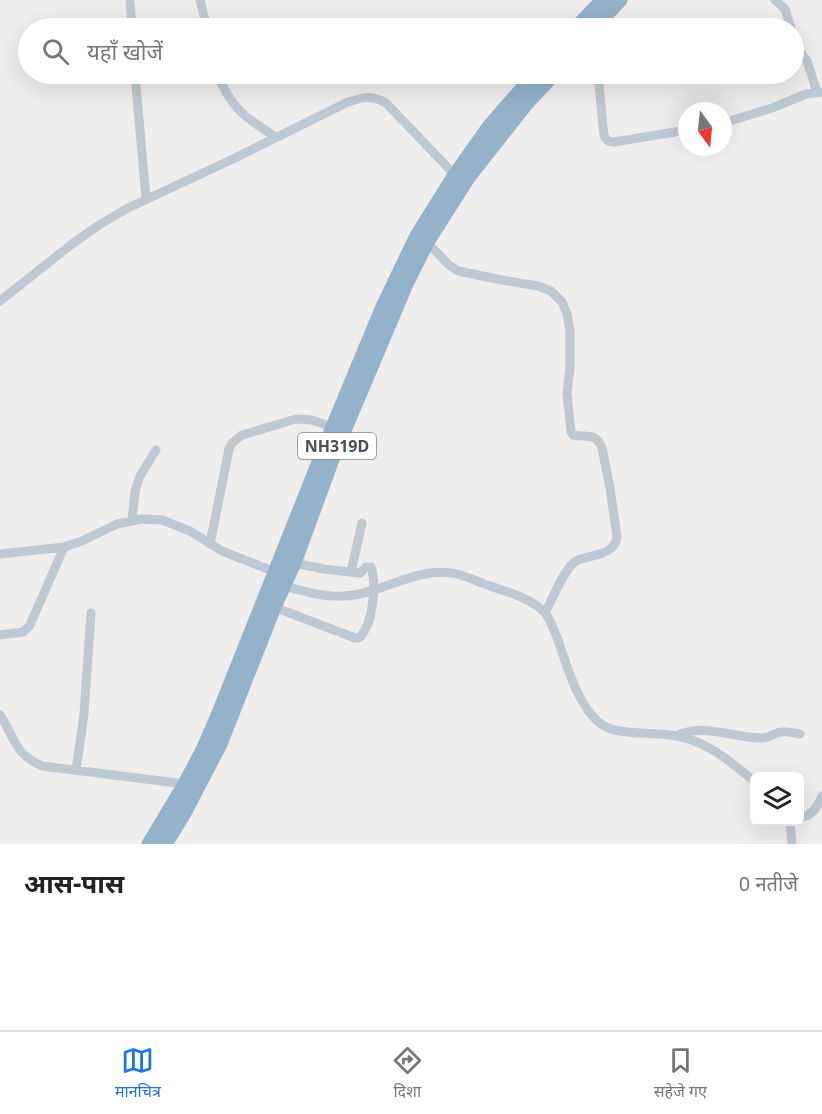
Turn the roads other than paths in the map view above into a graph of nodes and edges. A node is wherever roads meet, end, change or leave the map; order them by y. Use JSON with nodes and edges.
{"nodes":[{"id":1,"x":130,"y":0,"type":"edge"},
{"id":2,"x":200,"y":0,"type":"edge"},
{"id":3,"x":603,"y":0,"type":"edge"},
{"id":4,"x":620,"y":0,"type":"edge"},
{"id":5,"x":775,"y":0,"type":"edge"},
{"id":6,"x":131,"y":18,"type":"edge"},
{"id":7,"x":204,"y":18,"type":"edge"},
{"id":8,"x":586,"y":18,"type":"edge"},
{"id":9,"x":603,"y":18,"type":"edge"},
{"id":10,"x":788,"y":18,"type":"edge"},
{"id":11,"x":804,"y":57,"type":"edge"},
{"id":12,"x":136,"y":84,"type":"edge"},
{"id":13,"x":222,"y":84,"type":"edge"},
{"id":14,"x":526,"y":84,"type":"edge"},
{"id":15,"x":545,"y":84,"type":"edge"},
{"id":16,"x":599,"y":84,"type":"edge"},
{"id":17,"x":819,"y":92,"type":"edge"},
{"id":18,"x":732,"y":120,"type":"edge"},
{"id":19,"x":678,"y":131,"type":"edge"},
{"id":20,"x":276,"y":137,"type":"junction"},
{"id":21,"x":455,"y":175,"type":"junction"},
{"id":22,"x":146,"y":198,"type":"junction"},
{"id":23,"x":427,"y":242,"type":"junction"},
{"id":24,"x":0,"y":301,"type":"edge"},
{"id":25,"x":333,"y":427,"type":"junction"},
{"id":26,"x":156,"y":450,"type":"dead end"},
{"id":27,"x":132,"y":521,"type":"junction"},
{"id":28,"x":362,"y":524,"type":"dead end"},
{"id":29,"x":210,"y":544,"type":"junction"},
{"id":30,"x":64,"y":547,"type":"junction"},
{"id":31,"x":0,"y":554,"type":"edge"},
{"id":32,"x":294,"y":562,"type":"junction"},
{"id":33,"x":275,"y":572,"type":"junction"},
{"id":34,"x":351,"y":572,"type":"junction"},
{"id":35,"x":284,"y":586,"type":"junction"},
{"id":36,"x":374,"y":590,"type":"junction"},
{"id":37,"x":274,"y":607,"type":"junction"},
{"id":38,"x":91,"y":613,"type":"dead end"},
{"id":39,"x":545,"y":613,"type":"junction"},
{"id":40,"x":0,"y":636,"type":"edge"},
{"id":41,"x":0,"y":715,"type":"edge"},
{"id":42,"x":800,"y":734,"type":"dead end"},
{"id":43,"x":676,"y":736,"type":"junction"},
{"id":44,"x":76,"y":770,"type":"junction"},
{"id":45,"x":750,"y":778,"type":"edge"},
{"id":46,"x":185,"y":784,"type":"junction"},
{"id":47,"x":822,"y":796,"type":"edge"},
{"id":48,"x":804,"y":817,"type":"edge"},
{"id":49,"x":790,"y":826,"type":"edge"},
{"id":50,"x":149,"y":844,"type":"edge"},
{"id":51,"x":165,"y":844,"type":"edge"},
{"id":52,"x":792,"y":844,"type":"edge"}],
"edges":[{"from":1,"to":6,"type":"street"},
{"from":2,"to":7,"type":"street"},
{"from":3,"to":8,"type":"highway"},
{"from":4,"to":9,"type":"highway"},
{"from":5,"to":10,"type":"street"},
{"from":11,"to":17,"type":"street"},
{"from":12,"to":22,"type":"street"},
{"from":13,"to":20,"type":"street"},
{"from":14,"to":21,"type":"highway","number":"NH319D"},
{"from":15,"to":23,"type":"highway","number":"NH319D"},
{"from":16,"to":19,"type":"street"},
{"from":17,"to":18,"type":"street"},
{"from":20,"to":21,"type":"street"},
{"from":20,"to":22,"type":"street"},
{"from":21,"to":25,"type":"highway","number":"NH319D"},
{"from":22,"to":24,"type":"street"},
{"from":23,"to":32,"type":"highway","number":"NH319D"},
{"from":23,"to":39,"type":"street"},
{"from":25,"to":29,"type":"street"},
{"from":25,"to":33,"type":"highway","number":"NH319D"},
{"from":26,"to":27,"type":"street"},
{"from":27,"to":29,"type":"street"},
{"from":27,"to":30,"type":"street"},
{"from":28,"to":34,"type":"street"},
{"from":29,"to":33,"type":"street"},
{"from":30,"to":31,"type":"street"},
{"from":30,"to":40,"type":"street"},
{"from":32,"to":34,"type":"street"},
{"from":32,"to":35,"type":"highway","number":"NH319D"},
{"from":33,"to":46,"type":"highway","number":"NH319D"},
{"from":34,"to":36,"type":"street"},
{"from":35,"to":36,"type":"street"},
{"from":35,"to":37,"type":"highway","number":"NH319D"},
{"from":36,"to":37,"type":"street"},
{"from":36,"to":39,"type":"street"},
{"from":37,"to":51,"type":"highway","number":"NH319D"},
{"from":38,"to":44,"type":"street"},
{"from":39,"to":43,"type":"street"},
{"from":41,"to":44,"type":"street"},
{"from":42,"to":43,"type":"street"},
{"from":43,"to":45,"type":"street"},
{"from":44,"to":46,"type":"street"},
{"from":46,"to":50,"type":"highway","number":"NH319D"},
{"from":47,"to":48,"type":"street"},
{"from":49,"to":52,"type":"street"}]}
